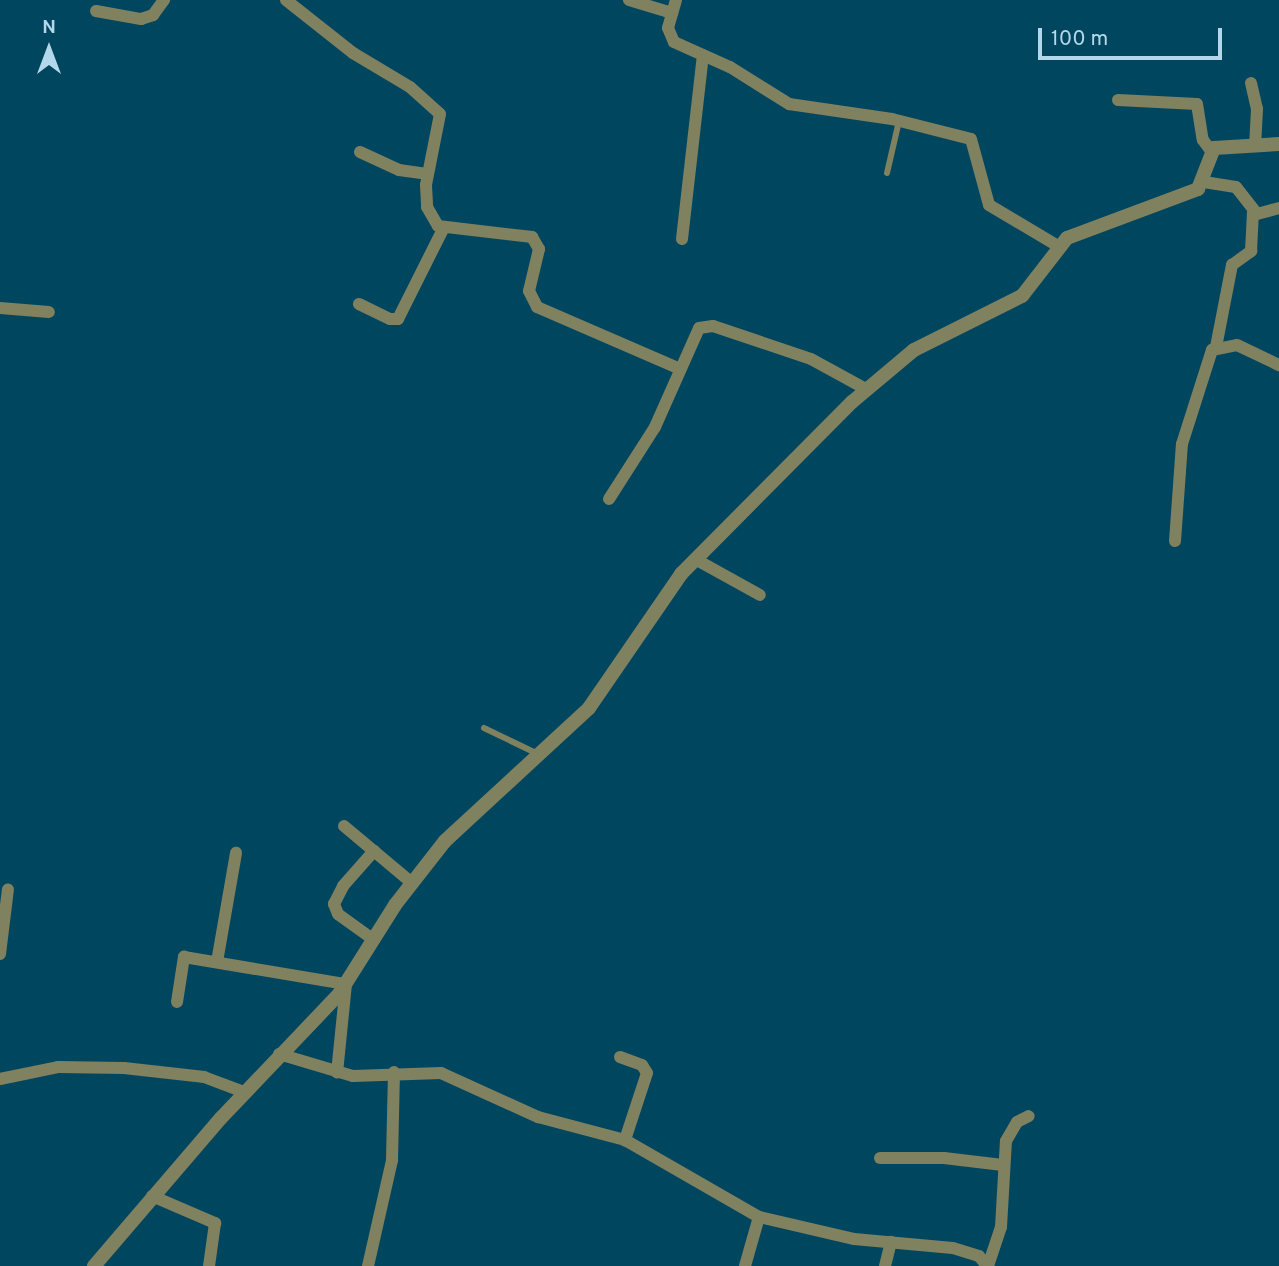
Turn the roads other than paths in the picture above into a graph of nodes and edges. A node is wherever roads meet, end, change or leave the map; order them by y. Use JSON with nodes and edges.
{"nodes":[{"id":1,"x":164,"y":0,"type":"edge"},
{"id":2,"x":286,"y":0,"type":"edge"},
{"id":3,"x":629,"y":0,"type":"edge"},
{"id":4,"x":674,"y":6,"type":"edge"},
{"id":5,"x":96,"y":11,"type":"dead end"},
{"id":6,"x":703,"y":55,"type":"junction"},
{"id":7,"x":1251,"y":83,"type":"dead end"},
{"id":8,"x":1118,"y":100,"type":"dead end"},
{"id":9,"x":899,"y":121,"type":"junction"},
{"id":10,"x":1255,"y":144,"type":"junction"},
{"id":11,"x":1279,"y":144,"type":"edge"},
{"id":12,"x":1211,"y":151,"type":"junction"},
{"id":13,"x":360,"y":152,"type":"dead end"},
{"id":14,"x":887,"y":173,"type":"dead end"},
{"id":15,"x":427,"y":174,"type":"junction"},
{"id":16,"x":1204,"y":182,"type":"junction"},
{"id":17,"x":1279,"y":208,"type":"edge"},
{"id":18,"x":1253,"y":211,"type":"junction"},
{"id":19,"x":443,"y":229,"type":"junction"},
{"id":20,"x":682,"y":239,"type":"dead end"},
{"id":21,"x":1058,"y":246,"type":"junction"},
{"id":22,"x":359,"y":304,"type":"dead end"},
{"id":23,"x":0,"y":308,"type":"edge"},
{"id":24,"x":49,"y":312,"type":"dead end"},
{"id":25,"x":1216,"y":347,"type":"junction"},
{"id":26,"x":1279,"y":365,"type":"edge"},
{"id":27,"x":680,"y":369,"type":"junction"},
{"id":28,"x":866,"y":389,"type":"junction"},
{"id":29,"x":609,"y":499,"type":"dead end"},
{"id":30,"x":1175,"y":541,"type":"dead end"},
{"id":31,"x":695,"y":559,"type":"junction"},
{"id":32,"x":760,"y":595,"type":"dead end"},
{"id":33,"x":484,"y":728,"type":"dead end"},
{"id":34,"x":538,"y":754,"type":"junction"},
{"id":35,"x":344,"y":826,"type":"dead end"},
{"id":36,"x":374,"y":851,"type":"junction"},
{"id":37,"x":236,"y":853,"type":"dead end"},
{"id":38,"x":412,"y":883,"type":"junction"},
{"id":39,"x":8,"y":889,"type":"dead end"},
{"id":40,"x":374,"y":940,"type":"junction"},
{"id":41,"x":0,"y":954,"type":"edge"},
{"id":42,"x":217,"y":962,"type":"junction"},
{"id":43,"x":346,"y":984,"type":"junction"},
{"id":44,"x":177,"y":1002,"type":"dead end"},
{"id":45,"x":279,"y":1054,"type":"junction"},
{"id":46,"x":620,"y":1057,"type":"dead end"},
{"id":47,"x":394,"y":1072,"type":"junction"},
{"id":48,"x":337,"y":1073,"type":"junction"},
{"id":49,"x":0,"y":1079,"type":"edge"},
{"id":50,"x":244,"y":1092,"type":"junction"},
{"id":51,"x":1028,"y":1116,"type":"dead end"},
{"id":52,"x":625,"y":1140,"type":"junction"},
{"id":53,"x":880,"y":1158,"type":"dead end"},
{"id":54,"x":1003,"y":1165,"type":"junction"},
{"id":55,"x":152,"y":1196,"type":"junction"},
{"id":56,"x":759,"y":1217,"type":"junction"},
{"id":57,"x":891,"y":1242,"type":"junction"},
{"id":58,"x":94,"y":1266,"type":"edge"},
{"id":59,"x":209,"y":1266,"type":"edge"},
{"id":60,"x":368,"y":1266,"type":"edge"},
{"id":61,"x":745,"y":1266,"type":"edge"},
{"id":62,"x":885,"y":1266,"type":"edge"},
{"id":63,"x":987,"y":1266,"type":"edge"}],
"edges":[{"from":1,"to":5,"type":"street"},
{"from":2,"to":15,"type":"street"},
{"from":3,"to":4,"type":"street"},
{"from":4,"to":6,"type":"street"},
{"from":6,"to":9,"type":"street"},
{"from":6,"to":20,"type":"street"},
{"from":7,"to":10,"type":"street"},
{"from":8,"to":12,"type":"street"},
{"from":9,"to":14,"type":"lane"},
{"from":9,"to":21,"type":"street"},
{"from":10,"to":11,"type":"street"},
{"from":10,"to":12,"type":"street"},
{"from":12,"to":16,"type":"street"},
{"from":13,"to":15,"type":"street"},
{"from":15,"to":19,"type":"street"},
{"from":16,"to":18,"type":"street"},
{"from":16,"to":21,"type":"street"},
{"from":17,"to":18,"type":"street"},
{"from":18,"to":25,"type":"street"},
{"from":19,"to":22,"type":"street"},
{"from":19,"to":27,"type":"street"},
{"from":21,"to":28,"type":"street"},
{"from":23,"to":24,"type":"street"},
{"from":25,"to":26,"type":"street"},
{"from":25,"to":30,"type":"street"},
{"from":27,"to":28,"type":"street"},
{"from":27,"to":29,"type":"street"},
{"from":28,"to":31,"type":"street"},
{"from":31,"to":32,"type":"street"},
{"from":31,"to":34,"type":"street"},
{"from":33,"to":34,"type":"lane"},
{"from":34,"to":38,"type":"street"},
{"from":35,"to":36,"type":"street"},
{"from":36,"to":38,"type":"street"},
{"from":36,"to":40,"type":"street"},
{"from":37,"to":42,"type":"street"},
{"from":38,"to":40,"type":"street"},
{"from":39,"to":41,"type":"street"},
{"from":40,"to":43,"type":"street"},
{"from":42,"to":43,"type":"street"},
{"from":42,"to":44,"type":"street"},
{"from":43,"to":45,"type":"street"},
{"from":43,"to":48,"type":"street"},
{"from":45,"to":48,"type":"street"},
{"from":45,"to":50,"type":"street"},
{"from":46,"to":52,"type":"street"},
{"from":47,"to":48,"type":"street"},
{"from":47,"to":52,"type":"street"},
{"from":47,"to":60,"type":"street"},
{"from":49,"to":50,"type":"street"},
{"from":50,"to":55,"type":"street"},
{"from":51,"to":54,"type":"street"},
{"from":52,"to":56,"type":"street"},
{"from":53,"to":54,"type":"street"},
{"from":54,"to":63,"type":"street"},
{"from":55,"to":58,"type":"street"},
{"from":55,"to":59,"type":"street"},
{"from":56,"to":57,"type":"street"},
{"from":56,"to":61,"type":"street"},
{"from":57,"to":62,"type":"street"},
{"from":57,"to":63,"type":"street"}]}
